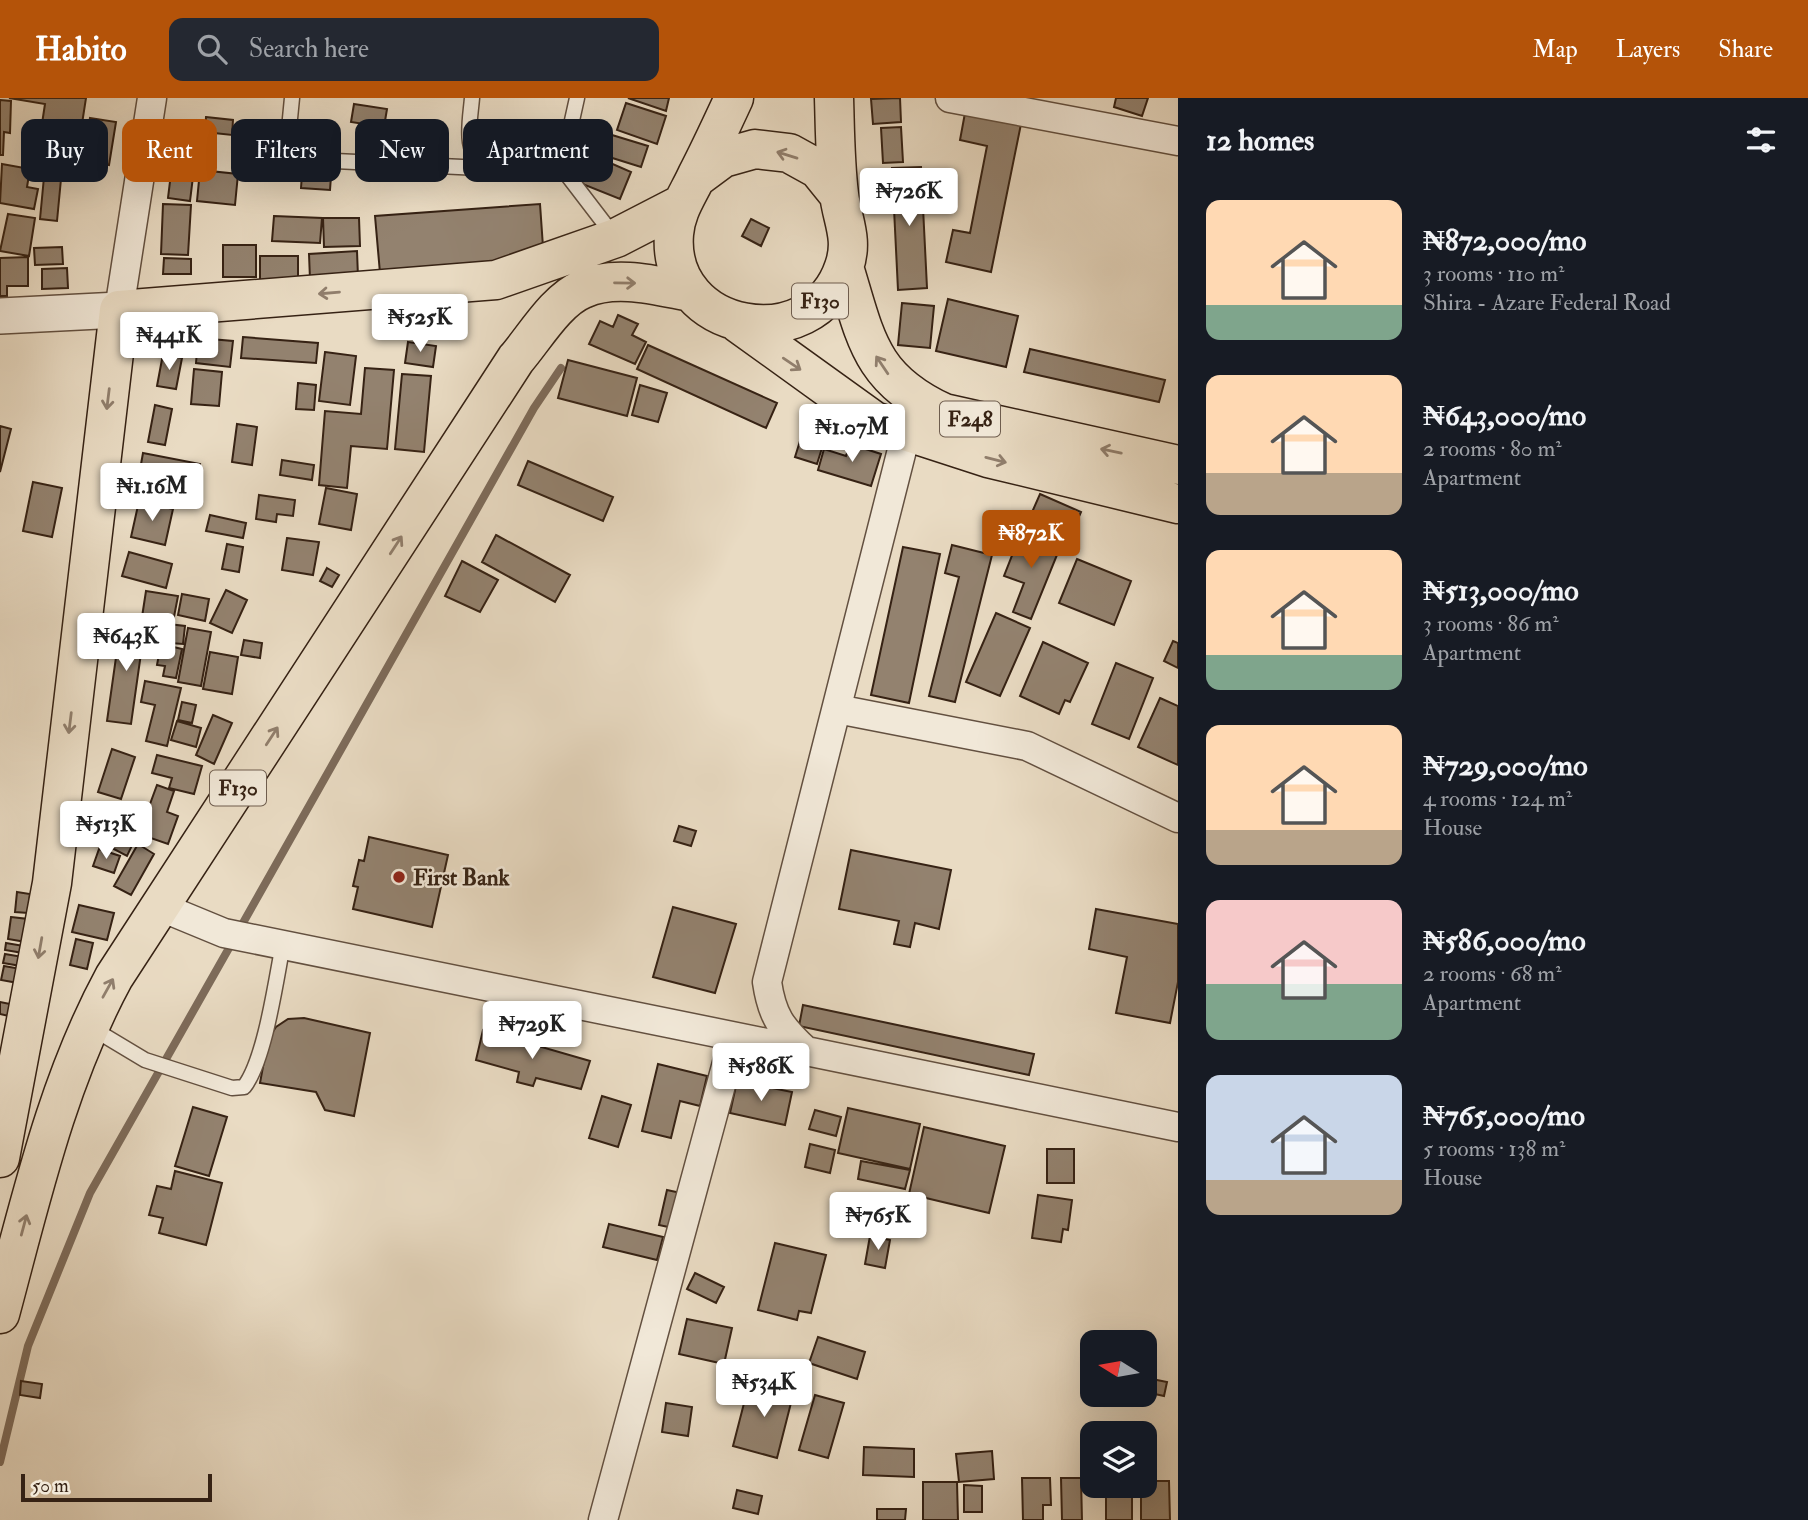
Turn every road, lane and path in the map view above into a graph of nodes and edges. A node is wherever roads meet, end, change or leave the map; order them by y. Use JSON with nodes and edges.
{"nodes":[{"id":1,"x":152,"y":98,"type":"edge"},
{"id":2,"x":292,"y":98,"type":"edge"},
{"id":3,"x":472,"y":98,"type":"edge"},
{"id":4,"x":577,"y":98,"type":"edge"},
{"id":5,"x":734,"y":98,"type":"edge"},
{"id":6,"x":834,"y":98,"type":"edge"},
{"id":7,"x":950,"y":98,"type":"edge"},
{"id":8,"x":470,"y":119,"type":"edge"},
{"id":9,"x":572,"y":119,"type":"edge"},
{"id":10,"x":1178,"y":141,"type":"edge"},
{"id":11,"x":463,"y":167,"type":"edge"},
{"id":12,"x":573,"y":182,"type":"edge"},
{"id":13,"x":688,"y":192,"type":"junction"},
{"id":14,"x":839,"y":195,"type":"junction"},
{"id":15,"x":616,"y":238,"type":"junction"},
{"id":16,"x":844,"y":267,"type":"junction"},
{"id":17,"x":691,"y":292,"type":"junction"},
{"id":18,"x":119,"y":310,"type":"junction"},
{"id":19,"x":0,"y":316,"type":"edge"},
{"id":20,"x":738,"y":323,"type":"junction"},
{"id":21,"x":906,"y":434,"type":"junction"},
{"id":22,"x":1178,"y":465,"type":"edge"},
{"id":23,"x":1178,"y":504,"type":"edge"},
{"id":24,"x":837,"y":709,"type":"junction"},
{"id":25,"x":1178,"y":818,"type":"edge"},
{"id":26,"x":161,"y":907,"type":"junction"},
{"id":27,"x":283,"y":944,"type":"junction"},
{"id":28,"x":88,"y":1026,"type":"junction"},
{"id":29,"x":734,"y":1037,"type":"junction"},
{"id":30,"x":806,"y":1051,"type":"junction"},
{"id":31,"x":1178,"y":1127,"type":"edge"},
{"id":32,"x":0,"y":1158,"type":"edge"},
{"id":33,"x":0,"y":1314,"type":"edge"},
{"id":34,"x":603,"y":1520,"type":"edge"}],
"edges":[{"from":1,"to":18,"type":"street"},
{"from":2,"to":11,"type":"lane"},
{"from":3,"to":8,"type":"lane"},
{"from":4,"to":9,"type":"lane"},
{"from":5,"to":13,"type":"main road","number":"F130"},
{"from":6,"to":14,"type":"main road","number":"F130"},
{"from":7,"to":10,"type":"street"},
{"from":12,"to":15,"type":"lane"},
{"from":14,"to":13,"type":"main road","number":"F130","one_way":true},
{"from":13,"to":15,"type":"main road","number":"F130"},
{"from":13,"to":17,"type":"main road","number":"F130"},
{"from":14,"to":16,"type":"main road","number":"F130"},
{"from":15,"to":18,"type":"main road","number":"F130","one_way":true},
{"from":16,"to":20,"type":"main road","number":"F130"},
{"from":22,"to":16,"type":"main road","number":"F248","one_way":true},
{"from":17,"to":20,"type":"main road","number":"F130"},
{"from":26,"to":17,"type":"main road","number":"F130","one_way":true},
{"from":18,"to":19,"type":"street"},
{"from":18,"to":32,"type":"main road","one_way":true},
{"from":20,"to":21,"type":"main road","number":"F248","one_way":true},
{"from":21,"to":23,"type":"main road","number":"F248","one_way":true},
{"from":21,"to":24,"type":"street"},
{"from":24,"to":25,"type":"street"},
{"from":24,"to":30,"type":"street"},
{"from":26,"to":27,"type":"street"},
{"from":28,"to":26,"type":"main road","number":"F130","one_way":true},
{"from":27,"to":28,"type":"lane"},
{"from":27,"to":29,"type":"street"},
{"from":33,"to":28,"type":"main road","number":"F130","one_way":true},
{"from":29,"to":30,"type":"street"},
{"from":29,"to":34,"type":"street"},
{"from":30,"to":31,"type":"street"}]}
